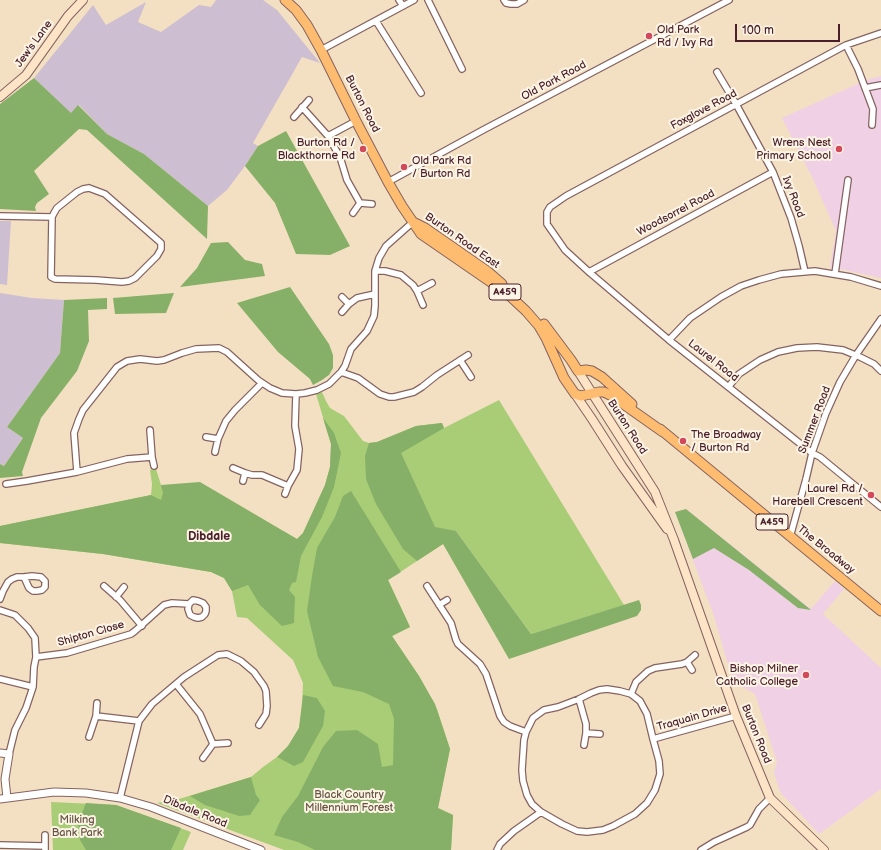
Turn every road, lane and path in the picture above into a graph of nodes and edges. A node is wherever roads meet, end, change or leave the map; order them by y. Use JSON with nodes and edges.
{"nodes":[{"id":1,"x":83,"y":0,"type":"edge"},
{"id":2,"x":285,"y":0,"type":"edge"},
{"id":3,"x":398,"y":0,"type":"edge"},
{"id":4,"x":414,"y":0,"type":"edge"},
{"id":5,"x":428,"y":0,"type":"edge"},
{"id":6,"x":504,"y":0,"type":"edge"},
{"id":7,"x":524,"y":0,"type":"edge"},
{"id":8,"x":730,"y":0,"type":"edge"},
{"id":9,"x":403,"y":6,"type":"junction"},
{"id":10,"x":376,"y":21,"type":"junction"},
{"id":11,"x":881,"y":33,"type":"edge"},
{"id":12,"x":846,"y":45,"type":"junction"},
{"id":13,"x":321,"y":50,"type":"junction"},
{"id":14,"x":462,"y":69,"type":"dead end"},
{"id":15,"x":717,"y":72,"type":"dead end"},
{"id":16,"x":881,"y":85,"type":"edge"},
{"id":17,"x":873,"y":86,"type":"junction"},
{"id":18,"x":865,"y":88,"type":"junction"},
{"id":19,"x":881,"y":88,"type":"edge"},
{"id":20,"x":421,"y":93,"type":"dead end"},
{"id":21,"x":0,"y":98,"type":"edge"},
{"id":22,"x":309,"y":100,"type":"dead end"},
{"id":23,"x":736,"y":104,"type":"junction"},
{"id":24,"x":302,"y":107,"type":"junction"},
{"id":25,"x":294,"y":117,"type":"dead end"},
{"id":26,"x":356,"y":121,"type":"junction"},
{"id":27,"x":872,"y":125,"type":"dead end"},
{"id":28,"x":328,"y":136,"type":"junction"},
{"id":29,"x":773,"y":172,"type":"junction"},
{"id":30,"x":848,"y":180,"type":"dead end"},
{"id":31,"x":388,"y":182,"type":"junction"},
{"id":32,"x":360,"y":203,"type":"junction"},
{"id":33,"x":372,"y":204,"type":"dead end"},
{"id":34,"x":353,"y":213,"type":"dead end"},
{"id":35,"x":0,"y":216,"type":"edge"},
{"id":36,"x":52,"y":217,"type":"junction"},
{"id":37,"x":547,"y":218,"type":"joint"},
{"id":38,"x":413,"y":222,"type":"junction"},
{"id":39,"x":375,"y":271,"type":"junction"},
{"id":40,"x":589,"y":272,"type":"junction"},
{"id":41,"x":805,"y":272,"type":"junction"},
{"id":42,"x":835,"y":274,"type":"junction"},
{"id":43,"x":432,"y":283,"type":"dead end"},
{"id":44,"x":881,"y":286,"type":"edge"},
{"id":45,"x":417,"y":291,"type":"junction"},
{"id":46,"x":375,"y":294,"type":"junction"},
{"id":47,"x":342,"y":297,"type":"dead end"},
{"id":48,"x":349,"y":304,"type":"junction"},
{"id":49,"x":423,"y":305,"type":"dead end"},
{"id":50,"x":342,"y":312,"type":"dead end"},
{"id":51,"x":881,"y":319,"type":"edge"},
{"id":52,"x":670,"y":340,"type":"junction"},
{"id":53,"x":856,"y":355,"type":"junction"},
{"id":54,"x":468,"y":356,"type":"dead end"},
{"id":55,"x":460,"y":360,"type":"junction"},
{"id":56,"x":578,"y":371,"type":"junction"},
{"id":57,"x":881,"y":371,"type":"edge"},
{"id":58,"x":341,"y":372,"type":"junction"},
{"id":59,"x":471,"y":377,"type":"dead end"},
{"id":60,"x":262,"y":383,"type":"junction"},
{"id":61,"x":729,"y":386,"type":"junction"},
{"id":62,"x":572,"y":390,"type":"junction"},
{"id":63,"x":296,"y":394,"type":"junction"},
{"id":64,"x":592,"y":394,"type":"junction"},
{"id":65,"x":603,"y":411,"type":"junction"},
{"id":66,"x":150,"y":430,"type":"dead end"},
{"id":67,"x":663,"y":432,"type":"junction"},
{"id":68,"x":206,"y":436,"type":"dead end"},
{"id":69,"x":218,"y":439,"type":"junction"},
{"id":70,"x":215,"y":452,"type":"dead end"},
{"id":71,"x":812,"y":453,"type":"junction"},
{"id":72,"x":614,"y":454,"type":"junction"},
{"id":73,"x":152,"y":456,"type":"junction"},
{"id":74,"x":154,"y":466,"type":"dead end"},
{"id":75,"x":233,"y":468,"type":"dead end"},
{"id":76,"x":77,"y":472,"type":"junction"},
{"id":77,"x":245,"y":473,"type":"junction"},
{"id":78,"x":243,"y":481,"type":"dead end"},
{"id":79,"x":6,"y":484,"type":"dead end"},
{"id":80,"x":288,"y":486,"type":"junction"},
{"id":81,"x":284,"y":494,"type":"dead end"},
{"id":82,"x":881,"y":507,"type":"edge"},
{"id":83,"x":790,"y":537,"type":"junction"},
{"id":84,"x":674,"y":540,"type":"junction"},
{"id":85,"x":24,"y":577,"type":"dead end"},
{"id":86,"x":104,"y":586,"type":"dead end"},
{"id":87,"x":427,"y":586,"type":"dead end"},
{"id":88,"x":124,"y":587,"type":"dead end"},
{"id":89,"x":116,"y":597,"type":"junction"},
{"id":90,"x":0,"y":599,"type":"edge"},
{"id":91,"x":447,"y":600,"type":"dead end"},
{"id":92,"x":189,"y":604,"type":"dead end"},
{"id":93,"x":439,"y":605,"type":"junction"},
{"id":94,"x":0,"y":610,"type":"edge"},
{"id":95,"x":881,"y":611,"type":"edge"},
{"id":96,"x":142,"y":626,"type":"junction"},
{"id":97,"x":695,"y":656,"type":"dead end"},
{"id":98,"x":36,"y":657,"type":"junction"},
{"id":99,"x":687,"y":662,"type":"junction"},
{"id":100,"x":692,"y":670,"type":"dead end"},
{"id":101,"x":0,"y":679,"type":"edge"},
{"id":102,"x":176,"y":684,"type":"junction"},
{"id":103,"x":33,"y":687,"type":"junction"},
{"id":104,"x":631,"y":694,"type":"junction"},
{"id":105,"x":579,"y":700,"type":"junction"},
{"id":106,"x":97,"y":703,"type":"dead end"},
{"id":107,"x":96,"y":716,"type":"junction"},
{"id":108,"x":736,"y":716,"type":"junction"},
{"id":109,"x":139,"y":721,"type":"junction"},
{"id":110,"x":259,"y":725,"type":"dead end"},
{"id":111,"x":526,"y":732,"type":"junction"},
{"id":112,"x":586,"y":733,"type":"junction"},
{"id":113,"x":600,"y":734,"type":"dead end"},
{"id":114,"x":89,"y":737,"type":"dead end"},
{"id":115,"x":653,"y":739,"type":"junction"},
{"id":116,"x":228,"y":743,"type":"dead end"},
{"id":117,"x":213,"y":744,"type":"junction"},
{"id":118,"x":584,"y":745,"type":"dead end"},
{"id":119,"x":0,"y":753,"type":"edge"},
{"id":120,"x":10,"y":754,"type":"junction"},
{"id":121,"x":203,"y":758,"type":"dead end"},
{"id":122,"x":120,"y":798,"type":"junction"},
{"id":123,"x":770,"y":798,"type":"junction"},
{"id":124,"x":4,"y":799,"type":"edge"},
{"id":125,"x":541,"y":812,"type":"junction"},
{"id":126,"x":45,"y":835,"type":"dead end"},
{"id":127,"x":0,"y":845,"type":"edge"},
{"id":128,"x":45,"y":848,"type":"edge"},
{"id":129,"x":261,"y":850,"type":"edge"},
{"id":130,"x":497,"y":850,"type":"edge"},
{"id":131,"x":701,"y":850,"type":"edge"},
{"id":132,"x":824,"y":850,"type":"edge"}],
"edges":[{"from":1,"to":21,"type":"main road","name":"Jew's Lane"},
{"from":2,"to":13,"type":"main road","name":"Burton Road","number":"A459"},
{"from":3,"to":9,"type":"street"},
{"from":4,"to":9,"type":"street"},
{"from":5,"to":14,"type":"street"},
{"from":6,"to":7,"type":"street"},
{"from":8,"to":31,"type":"street","name":"Old Park Road"},
{"from":9,"to":10,"type":"street"},
{"from":10,"to":13,"type":"street"},
{"from":10,"to":20,"type":"street"},
{"from":11,"to":12,"type":"street","name":"Foxglove Road"},
{"from":12,"to":18,"type":"street"},
{"from":12,"to":23,"type":"street","name":"Foxglove Road"},
{"from":13,"to":26,"type":"main road","name":"Burton Road","number":"A459"},
{"from":15,"to":23,"type":"street","name":"Ivy Road"},
{"from":16,"to":17,"type":"street"},
{"from":17,"to":18,"type":"street"},
{"from":17,"to":19,"type":"street"},
{"from":18,"to":27,"type":"street"},
{"from":22,"to":24,"type":"street"},
{"from":23,"to":29,"type":"street","name":"Ivy Road"},
{"from":23,"to":37,"type":"street","name":"Foxglove Road"},
{"from":24,"to":25,"type":"street"},
{"from":24,"to":28,"type":"street"},
{"from":26,"to":28,"type":"street"},
{"from":26,"to":31,"type":"main road","name":"Burton Road","number":"A459"},
{"from":28,"to":32,"type":"street"},
{"from":29,"to":40,"type":"street","name":"Woodsorrel Road"},
{"from":29,"to":41,"type":"street","name":"Ivy Road"},
{"from":30,"to":42,"type":"street"},
{"from":31,"to":38,"type":"main road","name":"Burton Road","number":"A459"},
{"from":32,"to":33,"type":"street"},
{"from":32,"to":34,"type":"street"},
{"from":35,"to":36,"type":"street"},
{"from":36,"to":36,"type":"street"},
{"from":37,"to":40,"type":"street","name":"Laurel Road"},
{"from":38,"to":39,"type":"street"},
{"from":38,"to":56,"type":"main road","name":"Burton Road East","number":"A459"},
{"from":38,"to":62,"type":"main road","name":"Burton Road East","number":"A459"},
{"from":39,"to":45,"type":"street"},
{"from":39,"to":46,"type":"street"},
{"from":40,"to":52,"type":"street","name":"Laurel Road"},
{"from":41,"to":42,"type":"street"},
{"from":41,"to":52,"type":"street"},
{"from":42,"to":44,"type":"street"},
{"from":43,"to":45,"type":"street"},
{"from":45,"to":49,"type":"street"},
{"from":46,"to":48,"type":"street"},
{"from":46,"to":58,"type":"street"},
{"from":47,"to":48,"type":"street"},
{"from":48,"to":50,"type":"street"},
{"from":51,"to":53,"type":"street","name":"Summer Road"},
{"from":52,"to":61,"type":"street","name":"Laurel Road"},
{"from":53,"to":57,"type":"street"},
{"from":53,"to":61,"type":"street"},
{"from":53,"to":71,"type":"street","name":"Summer Road"},
{"from":54,"to":55,"type":"street"},
{"from":55,"to":58,"type":"street"},
{"from":55,"to":59,"type":"street"},
{"from":56,"to":62,"type":"main road"},
{"from":56,"to":64,"type":"main road","name":"Burton Road"},
{"from":56,"to":67,"type":"main road","name":"The Broadway","number":"A459"},
{"from":58,"to":63,"type":"street"},
{"from":60,"to":63,"type":"street"},
{"from":60,"to":69,"type":"street"},
{"from":60,"to":76,"type":"street"},
{"from":61,"to":71,"type":"street","name":"Laurel Road"},
{"from":62,"to":64,"type":"main road","name":"The Broadway","number":"A459"},
{"from":62,"to":72,"type":"main road","name":"Burton Road"},
{"from":63,"to":80,"type":"street"},
{"from":64,"to":65,"type":"main road","name":"Burton Road"},
{"from":64,"to":67,"type":"main road","name":"The Broadway","number":"A459"},
{"from":65,"to":72,"type":"main road"},
{"from":65,"to":84,"type":"main road","name":"Burton Road"},
{"from":66,"to":73,"type":"street"},
{"from":67,"to":83,"type":"main road","name":"The Broadway","number":"A459"},
{"from":68,"to":69,"type":"street"},
{"from":69,"to":70,"type":"street"},
{"from":71,"to":82,"type":"street","name":"Laurel Road"},
{"from":71,"to":83,"type":"street","name":"Summer Road"},
{"from":72,"to":84,"type":"main road","name":"Burton Road"},
{"from":73,"to":74,"type":"street"},
{"from":73,"to":76,"type":"street"},
{"from":75,"to":77,"type":"street"},
{"from":76,"to":79,"type":"street"},
{"from":77,"to":78,"type":"street"},
{"from":77,"to":80,"type":"street"},
{"from":80,"to":81,"type":"street"},
{"from":83,"to":95,"type":"main road","name":"The Broadway","number":"A459"},
{"from":84,"to":108,"type":"main road","name":"Burton Road"},
{"from":85,"to":90,"type":"street"},
{"from":86,"to":89,"type":"street"},
{"from":87,"to":93,"type":"street"},
{"from":88,"to":89,"type":"street"},
{"from":89,"to":96,"type":"street"},
{"from":91,"to":93,"type":"street"},
{"from":92,"to":96,"type":"street","name":"Shipton Close"},
{"from":93,"to":111,"type":"street"},
{"from":94,"to":98,"type":"street"},
{"from":96,"to":98,"type":"street","name":"Shipton Close"},
{"from":97,"to":99,"type":"street"},
{"from":98,"to":103,"type":"street"},
{"from":99,"to":100,"type":"street"},
{"from":99,"to":104,"type":"street"},
{"from":101,"to":103,"type":"street"},
{"from":102,"to":109,"type":"street"},
{"from":102,"to":110,"type":"street"},
{"from":102,"to":117,"type":"street"},
{"from":103,"to":120,"type":"street"},
{"from":104,"to":105,"type":"street"},
{"from":104,"to":115,"type":"street"},
{"from":105,"to":111,"type":"street"},
{"from":105,"to":112,"type":"street"},
{"from":106,"to":107,"type":"street"},
{"from":107,"to":109,"type":"street"},
{"from":107,"to":114,"type":"street"},
{"from":108,"to":115,"type":"street","name":"Traquain Drive"},
{"from":108,"to":123,"type":"main road","name":"Burton Road"},
{"from":109,"to":122,"type":"street"},
{"from":111,"to":125,"type":"street"},
{"from":112,"to":113,"type":"street"},
{"from":112,"to":118,"type":"street"},
{"from":115,"to":125,"type":"street"},
{"from":116,"to":117,"type":"street"},
{"from":117,"to":121,"type":"street"},
{"from":119,"to":120,"type":"street"},
{"from":120,"to":124,"type":"street"},
{"from":122,"to":124,"type":"street","name":"Dibdale Road"},
{"from":122,"to":129,"type":"street","name":"Dibdale Road"},
{"from":123,"to":131,"type":"street"},
{"from":123,"to":132,"type":"main road","name":"Burton Road"},
{"from":125,"to":130,"type":"street"},
{"from":126,"to":128,"type":"street"},
{"from":127,"to":128,"type":"street"}]}
